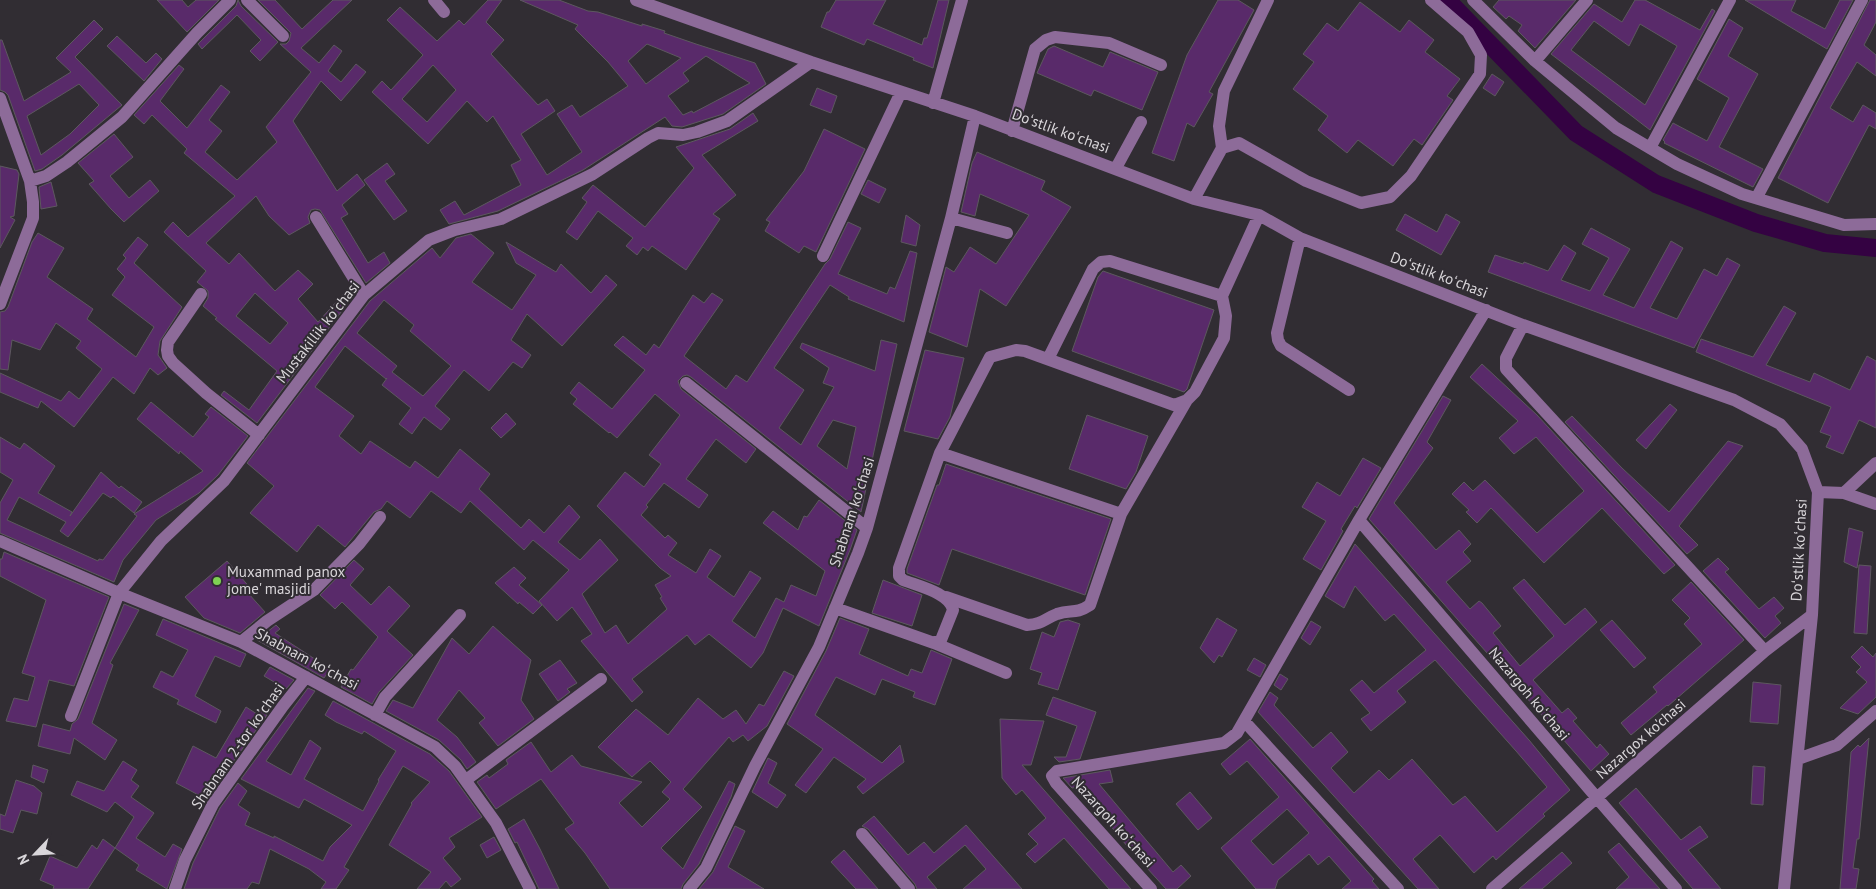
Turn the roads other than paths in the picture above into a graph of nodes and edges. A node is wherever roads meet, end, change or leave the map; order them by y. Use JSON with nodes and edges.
{"nodes":[{"id":1,"x":230,"y":0,"type":"edge"},
{"id":2,"x":247,"y":0,"type":"edge"},
{"id":3,"x":434,"y":0,"type":"edge"},
{"id":4,"x":636,"y":0,"type":"edge"},
{"id":5,"x":962,"y":0,"type":"edge"},
{"id":6,"x":1268,"y":0,"type":"edge"},
{"id":7,"x":1431,"y":0,"type":"edge"},
{"id":8,"x":1474,"y":0,"type":"edge"},
{"id":9,"x":1587,"y":0,"type":"edge"},
{"id":10,"x":1730,"y":0,"type":"edge"},
{"id":11,"x":1862,"y":0,"type":"edge"},
{"id":12,"x":444,"y":12,"type":"dead end"},
{"id":13,"x":283,"y":36,"type":"dead end"},
{"id":14,"x":1535,"y":61,"type":"junction"},
{"id":15,"x":811,"y":62,"type":"junction"},
{"id":16,"x":1161,"y":65,"type":"dead end"},
{"id":17,"x":901,"y":92,"type":"junction"},
{"id":18,"x":0,"y":98,"type":"edge"},
{"id":19,"x":933,"y":103,"type":"junction"},
{"id":20,"x":975,"y":116,"type":"junction"},
{"id":21,"x":1141,"y":122,"type":"dead end"},
{"id":22,"x":1012,"y":131,"type":"junction"},
{"id":23,"x":1222,"y":148,"type":"junction"},
{"id":24,"x":1650,"y":148,"type":"junction"},
{"id":25,"x":1116,"y":168,"type":"junction"},
{"id":26,"x":30,"y":181,"type":"junction"},
{"id":27,"x":1757,"y":197,"type":"junction"},
{"id":28,"x":1194,"y":198,"type":"junction"},
{"id":29,"x":1259,"y":215,"type":"junction"},
{"id":30,"x":316,"y":218,"type":"dead end"},
{"id":31,"x":951,"y":218,"type":"junction"},
{"id":32,"x":1876,"y":224,"type":"edge"},
{"id":33,"x":1007,"y":233,"type":"dead end"},
{"id":34,"x":1300,"y":238,"type":"junction"},
{"id":35,"x":823,"y":256,"type":"dead end"},
{"id":36,"x":201,"y":294,"type":"dead end"},
{"id":37,"x":364,"y":296,"type":"junction"},
{"id":38,"x":1222,"y":296,"type":"junction"},
{"id":39,"x":0,"y":304,"type":"edge"},
{"id":40,"x":1486,"y":310,"type":"junction"},
{"id":41,"x":1523,"y":325,"type":"junction"},
{"id":42,"x":1048,"y":359,"type":"junction"},
{"id":43,"x":686,"y":383,"type":"dead end"},
{"id":44,"x":1349,"y":390,"type":"dead end"},
{"id":45,"x":1187,"y":400,"type":"junction"},
{"id":46,"x":259,"y":435,"type":"junction"},
{"id":47,"x":940,"y":453,"type":"junction"},
{"id":48,"x":1876,"y":463,"type":"edge"},
{"id":49,"x":1818,"y":492,"type":"junction"},
{"id":50,"x":1844,"y":493,"type":"junction"},
{"id":51,"x":1876,"y":504,"type":"edge"},
{"id":52,"x":1121,"y":514,"type":"junction"},
{"id":53,"x":380,"y":517,"type":"dead end"},
{"id":54,"x":1359,"y":520,"type":"junction"},
{"id":55,"x":867,"y":528,"type":"junction"},
{"id":56,"x":0,"y":541,"type":"edge"},
{"id":57,"x":119,"y":593,"type":"junction"},
{"id":58,"x":946,"y":597,"type":"junction"},
{"id":59,"x":835,"y":608,"type":"junction"},
{"id":60,"x":460,"y":615,"type":"dead end"},
{"id":61,"x":1812,"y":615,"type":"junction"},
{"id":62,"x":241,"y":642,"type":"junction"},
{"id":63,"x":934,"y":643,"type":"junction"},
{"id":64,"x":1765,"y":651,"type":"junction"},
{"id":65,"x":1006,"y":673,"type":"dead end"},
{"id":66,"x":306,"y":678,"type":"junction"},
{"id":67,"x":601,"y":679,"type":"dead end"},
{"id":68,"x":1876,"y":711,"type":"edge"},
{"id":69,"x":375,"y":714,"type":"junction"},
{"id":70,"x":71,"y":716,"type":"dead end"},
{"id":71,"x":1245,"y":722,"type":"junction"},
{"id":72,"x":1798,"y":759,"type":"junction"},
{"id":73,"x":466,"y":780,"type":"junction"},
{"id":74,"x":1596,"y":798,"type":"junction"},
{"id":75,"x":862,"y":834,"type":"dead end"},
{"id":76,"x":175,"y":889,"type":"edge"},
{"id":77,"x":530,"y":889,"type":"edge"},
{"id":78,"x":689,"y":889,"type":"edge"},
{"id":79,"x":909,"y":889,"type":"edge"},
{"id":80,"x":1151,"y":889,"type":"edge"},
{"id":81,"x":1398,"y":889,"type":"edge"},
{"id":82,"x":1492,"y":889,"type":"edge"},
{"id":83,"x":1676,"y":889,"type":"edge"},
{"id":84,"x":1784,"y":889,"type":"edge"}],
"edges":[{"from":1,"to":26,"type":"street"},
{"from":2,"to":13,"type":"street"},
{"from":3,"to":12,"type":"street"},
{"from":4,"to":15,"type":"street","name":"Doʻstlik koʻchasi"},
{"from":5,"to":19,"type":"street"},
{"from":6,"to":23,"type":"street"},
{"from":7,"to":23,"type":"street"},
{"from":8,"to":14,"type":"street"},
{"from":9,"to":14,"type":"street"},
{"from":10,"to":24,"type":"street"},
{"from":11,"to":27,"type":"street"},
{"from":14,"to":24,"type":"street"},
{"from":15,"to":17,"type":"street","name":"Doʻstlik koʻchasi"},
{"from":15,"to":37,"type":"street","name":"Mustakillik koʻchasi"},
{"from":16,"to":22,"type":"street"},
{"from":17,"to":19,"type":"street","name":"Doʻstlik koʻchasi"},
{"from":17,"to":35,"type":"street"},
{"from":18,"to":26,"type":"street"},
{"from":19,"to":20,"type":"street","name":"Doʻstlik koʻchasi"},
{"from":20,"to":22,"type":"street","name":"Doʻstlik koʻchasi"},
{"from":20,"to":31,"type":"street","name":"Shabnam koʻchasi"},
{"from":21,"to":25,"type":"street"},
{"from":22,"to":25,"type":"street","name":"Doʻstlik koʻchasi"},
{"from":23,"to":28,"type":"street"},
{"from":24,"to":27,"type":"street"},
{"from":25,"to":28,"type":"street","name":"Doʻstlik koʻchasi"},
{"from":26,"to":39,"type":"street"},
{"from":27,"to":32,"type":"street"},
{"from":28,"to":29,"type":"street","name":"Doʻstlik koʻchasi"},
{"from":29,"to":34,"type":"street","name":"Doʻstlik koʻchasi"},
{"from":29,"to":38,"type":"street"},
{"from":30,"to":37,"type":"street"},
{"from":31,"to":33,"type":"street"},
{"from":31,"to":55,"type":"street","name":"Shabnam koʻchasi"},
{"from":34,"to":40,"type":"street","name":"Doʻstlik koʻchasi"},
{"from":34,"to":44,"type":"street"},
{"from":36,"to":46,"type":"street"},
{"from":37,"to":46,"type":"street","name":"Mustakillik koʻchasi"},
{"from":38,"to":42,"type":"street"},
{"from":38,"to":45,"type":"street"},
{"from":40,"to":41,"type":"street","name":"Doʻstlik koʻchasi"},
{"from":40,"to":54,"type":"street"},
{"from":41,"to":49,"type":"street","name":"Doʻstlik koʻchasi"},
{"from":41,"to":64,"type":"street"},
{"from":42,"to":45,"type":"street"},
{"from":42,"to":47,"type":"street"},
{"from":43,"to":55,"type":"street"},
{"from":45,"to":52,"type":"street"},
{"from":46,"to":57,"type":"street","name":"Mustakillik koʻchasi"},
{"from":47,"to":52,"type":"street"},
{"from":47,"to":58,"type":"street"},
{"from":48,"to":50,"type":"street"},
{"from":49,"to":50,"type":"street"},
{"from":49,"to":61,"type":"street","name":"Doʻstlik koʻchasi"},
{"from":50,"to":51,"type":"street"},
{"from":52,"to":58,"type":"street"},
{"from":53,"to":62,"type":"street"},
{"from":54,"to":71,"type":"street"},
{"from":54,"to":74,"type":"street","name":"Nazargoh koʻchasi"},
{"from":55,"to":59,"type":"street","name":"Shabnam koʻchasi"},
{"from":56,"to":57,"type":"street","name":"Shabnam koʻchasi"},
{"from":57,"to":62,"type":"street","name":"Shabnam koʻchasi"},
{"from":57,"to":70,"type":"street","name":"Mustakillik koʻchasi"},
{"from":58,"to":63,"type":"street"},
{"from":59,"to":63,"type":"street"},
{"from":59,"to":78,"type":"street","name":"Shabnam koʻchasi"},
{"from":60,"to":69,"type":"street"},
{"from":61,"to":64,"type":"street","name":"Nazargox ko'chasi"},
{"from":61,"to":72,"type":"street","name":"Doʻstlik koʻchasi"},
{"from":62,"to":66,"type":"street","name":"Shabnam koʻchasi"},
{"from":63,"to":65,"type":"street"},
{"from":64,"to":74,"type":"street","name":"Nazargox ko'chasi"},
{"from":66,"to":69,"type":"street","name":"Shabnam koʻchasi"},
{"from":66,"to":76,"type":"street","name":"Shabnam 2-tor koʼchasi"},
{"from":67,"to":73,"type":"street"},
{"from":68,"to":72,"type":"street"},
{"from":69,"to":73,"type":"street","name":"Shabnam koʻchasi"},
{"from":71,"to":80,"type":"street","name":"Nazargoh koʻchasi"},
{"from":71,"to":81,"type":"street"},
{"from":72,"to":84,"type":"street","name":"Doʻstlik koʻchasi"},
{"from":73,"to":77,"type":"street","name":"Shabnam koʻchasi"},
{"from":74,"to":82,"type":"street","name":"Nazargox ko'chasi"},
{"from":74,"to":83,"type":"street","name":"Nazargoh koʻchasi"},
{"from":75,"to":79,"type":"street"}]}
